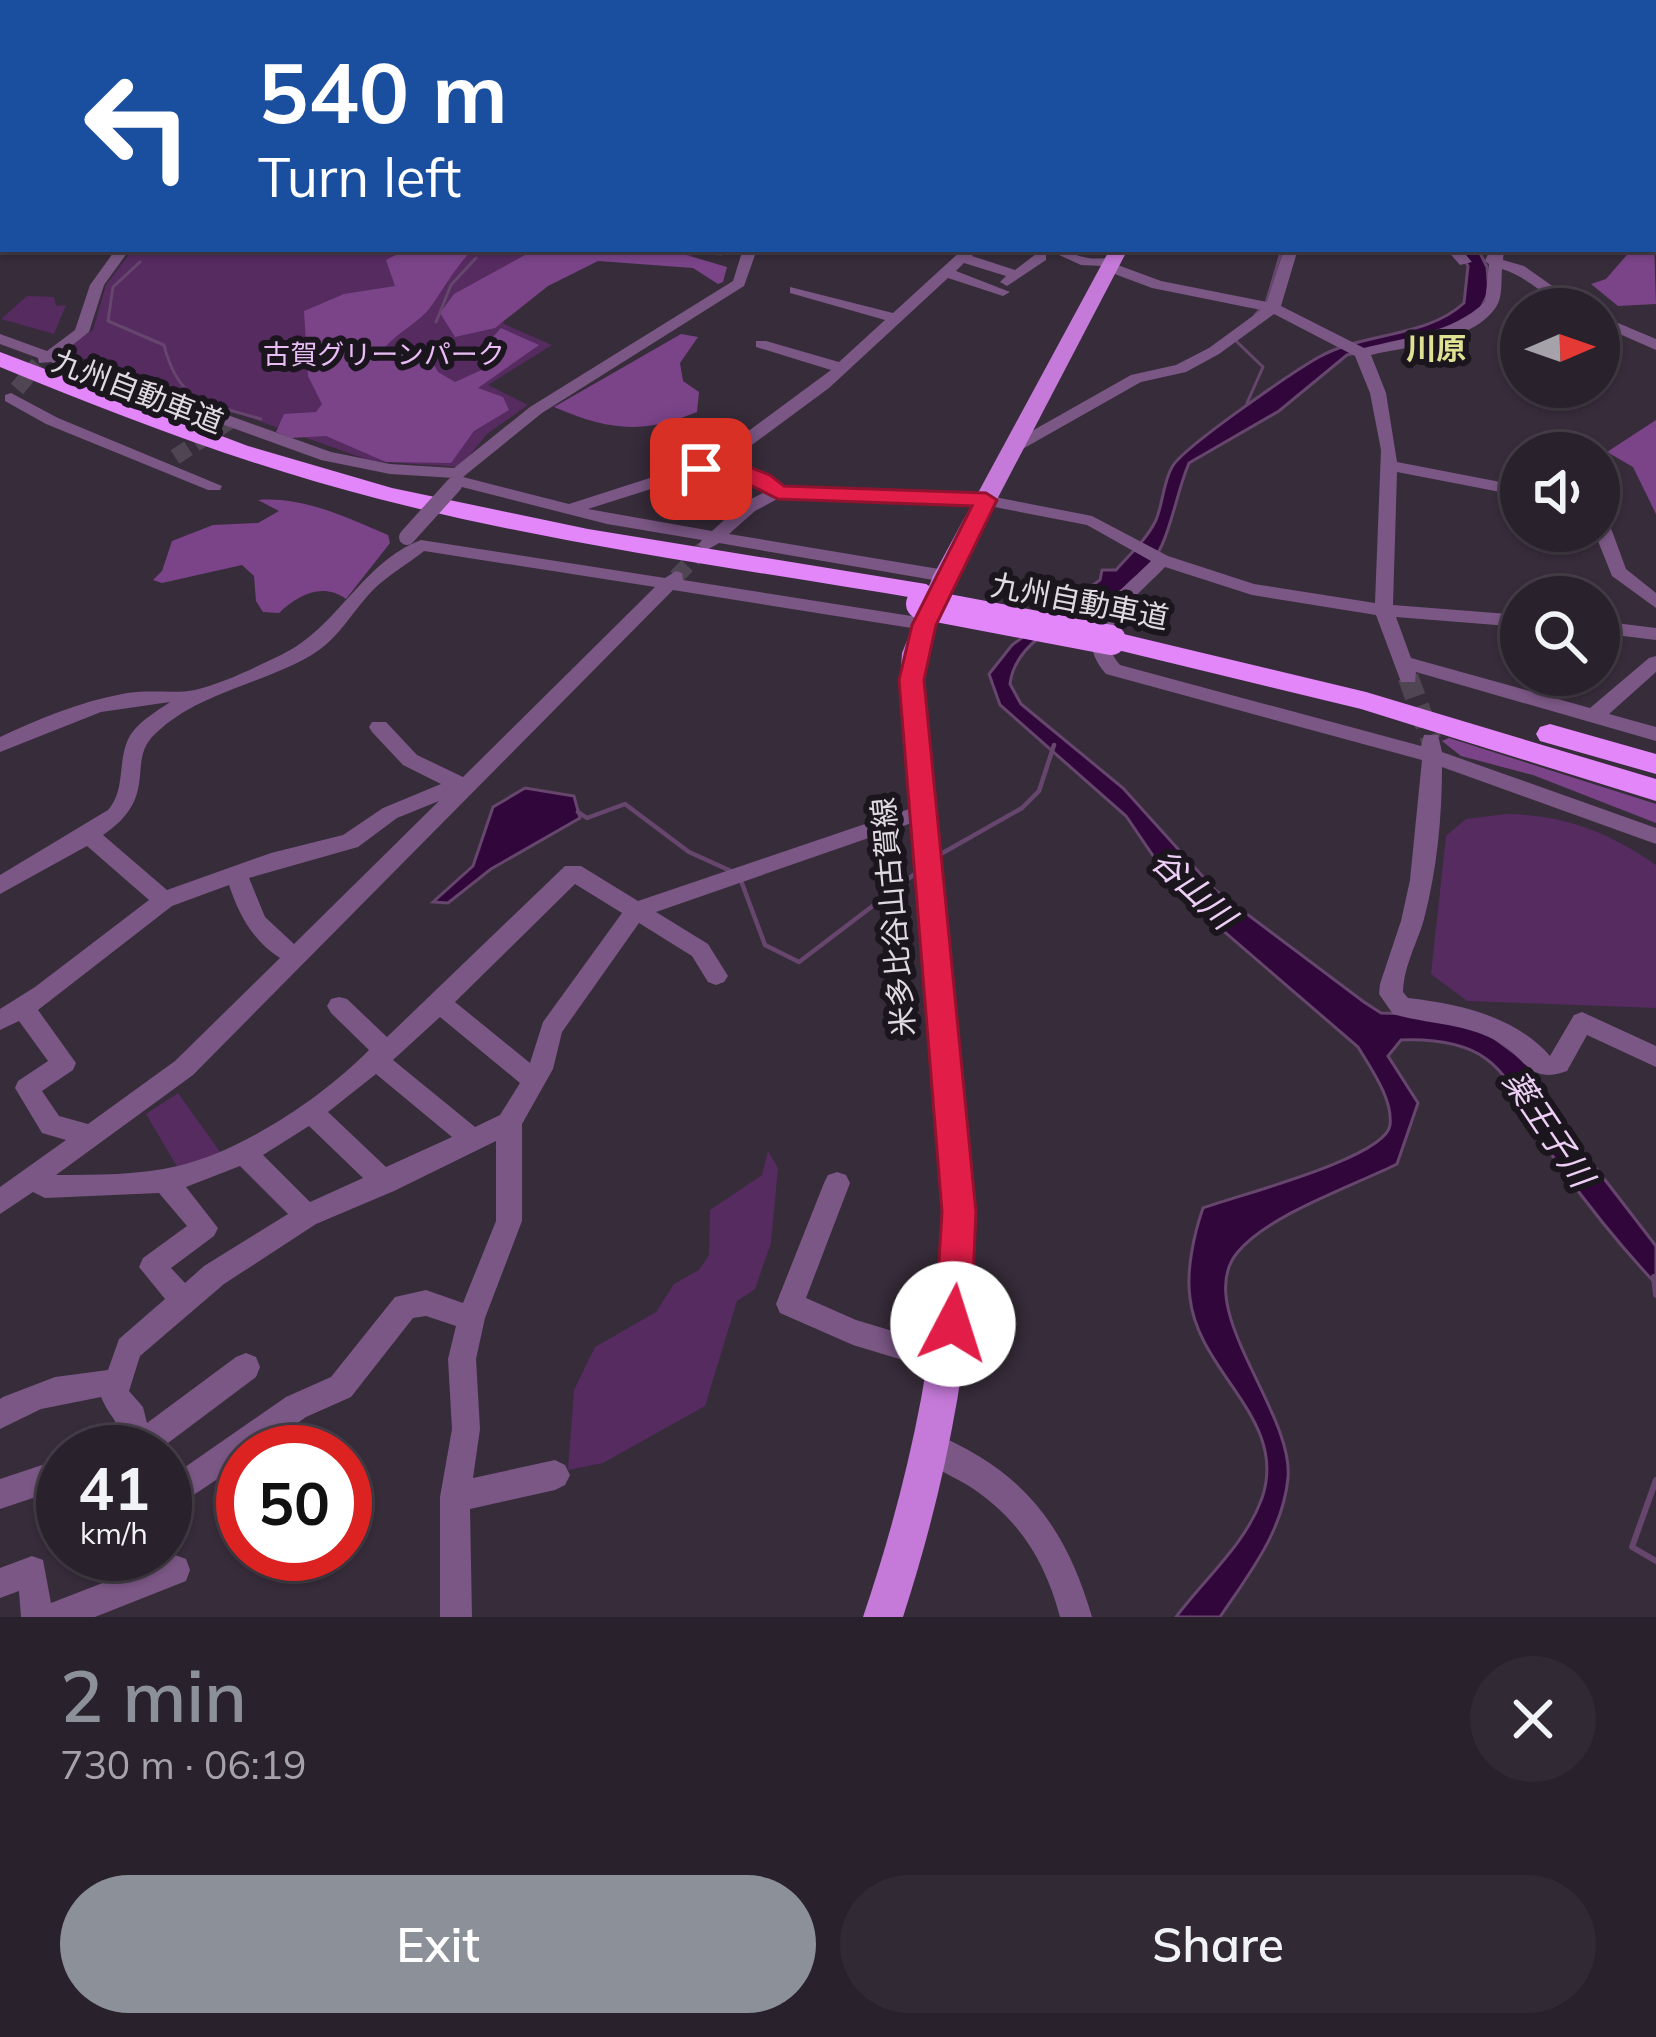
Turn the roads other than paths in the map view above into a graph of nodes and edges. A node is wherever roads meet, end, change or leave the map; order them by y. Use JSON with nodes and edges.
{"nodes":[{"id":1,"x":122,"y":252,"type":"edge"},
{"id":2,"x":749,"y":252,"type":"edge"},
{"id":3,"x":1290,"y":252,"type":"edge"},
{"id":4,"x":1456,"y":252,"type":"edge"},
{"id":5,"x":967,"y":254,"type":"edge"},
{"id":6,"x":1494,"y":255,"type":"edge"},
{"id":7,"x":1048,"y":256,"type":"edge"},
{"id":8,"x":1113,"y":259,"type":"edge"},
{"id":9,"x":1465,"y":262,"type":"dead end"},
{"id":10,"x":949,"y":273,"type":"junction"},
{"id":11,"x":1017,"y":275,"type":"junction"},
{"id":12,"x":1547,"y":288,"type":"edge"},
{"id":13,"x":795,"y":290,"type":"dead end"},
{"id":14,"x":815,"y":296,"type":"junction"},
{"id":15,"x":1273,"y":308,"type":"junction"},
{"id":16,"x":792,"y":311,"type":"dead end"},
{"id":17,"x":895,"y":318,"type":"junction"},
{"id":18,"x":1620,"y":329,"type":"edge"},
{"id":19,"x":0,"y":340,"type":"edge"},
{"id":20,"x":760,"y":344,"type":"dead end"},
{"id":21,"x":1656,"y":345,"type":"edge"},
{"id":22,"x":791,"y":353,"type":"junction"},
{"id":23,"x":1362,"y":353,"type":"junction"},
{"id":24,"x":0,"y":359,"type":"edge"},
{"id":25,"x":46,"y":359,"type":"junction"},
{"id":26,"x":772,"y":368,"type":"dead end"},
{"id":27,"x":842,"y":368,"type":"junction"},
{"id":28,"x":8,"y":391,"type":"edge"},
{"id":29,"x":1013,"y":448,"type":"junction"},
{"id":30,"x":718,"y":462,"type":"junction"},
{"id":31,"x":1389,"y":466,"type":"junction"},
{"id":32,"x":458,"y":479,"type":"junction"},
{"id":33,"x":214,"y":485,"type":"dead end"},
{"id":34,"x":1500,"y":487,"type":"edge"},
{"id":35,"x":778,"y":492,"type":"junction"},
{"id":36,"x":986,"y":500,"type":"junction"},
{"id":37,"x":566,"y":510,"type":"junction"},
{"id":38,"x":712,"y":541,"type":"junction"},
{"id":39,"x":1611,"y":552,"type":"edge"},
{"id":40,"x":1160,"y":559,"type":"junction"},
{"id":41,"x":671,"y":582,"type":"junction"},
{"id":42,"x":367,"y":586,"type":"junction"},
{"id":43,"x":929,"y":599,"type":"junction"},
{"id":44,"x":1656,"y":602,"type":"edge"},
{"id":45,"x":1384,"y":610,"type":"junction"},
{"id":46,"x":1500,"y":619,"type":"edge"},
{"id":47,"x":1620,"y":630,"type":"edge"},
{"id":48,"x":1113,"y":633,"type":"junction"},
{"id":49,"x":1656,"y":634,"type":"edge"},
{"id":50,"x":1656,"y":662,"type":"edge"},
{"id":51,"x":199,"y":699,"type":"junction"},
{"id":52,"x":1451,"y":710,"type":"junction"},
{"id":53,"x":1596,"y":714,"type":"junction"},
{"id":54,"x":379,"y":728,"type":"dead end"},
{"id":55,"x":1656,"y":734,"type":"edge"},
{"id":56,"x":0,"y":745,"type":"edge"},
{"id":57,"x":1432,"y":748,"type":"junction"},
{"id":58,"x":1656,"y":764,"type":"edge"},
{"id":59,"x":1656,"y":774,"type":"edge"},
{"id":60,"x":467,"y":788,"type":"junction"},
{"id":61,"x":1656,"y":790,"type":"edge"},
{"id":62,"x":922,"y":812,"type":"junction"},
{"id":63,"x":90,"y":836,"type":"junction"},
{"id":64,"x":1656,"y":836,"type":"edge"},
{"id":65,"x":237,"y":873,"type":"junction"},
{"id":66,"x":0,"y":886,"type":"edge"},
{"id":67,"x":164,"y":900,"type":"junction"},
{"id":68,"x":634,"y":911,"type":"junction"},
{"id":69,"x":298,"y":956,"type":"junction"},
{"id":70,"x":716,"y":976,"type":"dead end"},
{"id":71,"x":436,"y":1001,"type":"junction"},
{"id":72,"x":339,"y":1006,"type":"dead end"},
{"id":73,"x":23,"y":1008,"type":"junction"},
{"id":74,"x":0,"y":1020,"type":"edge"},
{"id":75,"x":379,"y":1053,"type":"junction"},
{"id":76,"x":1656,"y":1058,"type":"edge"},
{"id":77,"x":534,"y":1080,"type":"junction"},
{"id":78,"x":311,"y":1112,"type":"junction"},
{"id":79,"x":509,"y":1124,"type":"junction"},
{"id":80,"x":94,"y":1136,"type":"junction"},
{"id":81,"x":472,"y":1139,"type":"junction"},
{"id":82,"x":245,"y":1154,"type":"junction"},
{"id":83,"x":35,"y":1177,"type":"junction"},
{"id":84,"x":164,"y":1180,"type":"junction"},
{"id":85,"x":385,"y":1183,"type":"junction"},
{"id":86,"x":837,"y":1183,"type":"dead end"},
{"id":87,"x":0,"y":1202,"type":"edge"},
{"id":88,"x":308,"y":1216,"type":"junction"},
{"id":89,"x":184,"y":1300,"type":"junction"},
{"id":90,"x":471,"y":1318,"type":"junction"},
{"id":91,"x":949,"y":1360,"type":"junction"},
{"id":92,"x":247,"y":1367,"type":"dead end"},
{"id":93,"x":115,"y":1383,"type":"junction"},
{"id":94,"x":0,"y":1415,"type":"edge"},
{"id":95,"x":132,"y":1425,"type":"edge"},
{"id":96,"x":166,"y":1425,"type":"edge"},
{"id":97,"x":931,"y":1447,"type":"junction"},
{"id":98,"x":555,"y":1474,"type":"dead end"},
{"id":99,"x":192,"y":1480,"type":"edge"},
{"id":100,"x":36,"y":1481,"type":"edge"},
{"id":101,"x":0,"y":1494,"type":"edge"},
{"id":102,"x":455,"y":1497,"type":"junction"},
{"id":103,"x":147,"y":1581,"type":"edge"},
{"id":104,"x":0,"y":1583,"type":"edge"},
{"id":105,"x":37,"y":1617,"type":"edge"},
{"id":106,"x":56,"y":1617,"type":"edge"},
{"id":107,"x":456,"y":1617,"type":"edge"},
{"id":108,"x":883,"y":1617,"type":"edge"},
{"id":109,"x":1076,"y":1617,"type":"edge"}],
"edges":[{"from":1,"to":25,"type":"street"},
{"from":2,"to":32,"type":"street"},
{"from":3,"to":15,"type":"street"},
{"from":4,"to":9,"type":"street"},
{"from":5,"to":10,"type":"street"},
{"from":5,"to":11,"type":"street"},
{"from":6,"to":12,"type":"street"},
{"from":6,"to":23,"type":"street"},
{"from":7,"to":8,"type":"street"},
{"from":7,"to":11,"type":"street"},
{"from":8,"to":15,"type":"street"},
{"from":8,"to":29,"type":"main road","name":"米多比谷山古賀線"},
{"from":10,"to":11,"type":"street"},
{"from":10,"to":17,"type":"street"},
{"from":13,"to":14,"type":"street"},
{"from":14,"to":16,"type":"street"},
{"from":14,"to":17,"type":"street"},
{"from":15,"to":23,"type":"street"},
{"from":15,"to":29,"type":"street"},
{"from":17,"to":27,"type":"street"},
{"from":18,"to":21,"type":"street"},
{"from":19,"to":25,"type":"street"},
{"from":20,"to":22,"type":"street"},
{"from":22,"to":26,"type":"street"},
{"from":22,"to":27,"type":"street"},
{"from":23,"to":31,"type":"street"},
{"from":24,"to":43,"type":"highway","name":"九州自動車道"},
{"from":25,"to":32,"type":"street"},
{"from":27,"to":30,"type":"street"},
{"from":28,"to":33,"type":"street"},
{"from":28,"to":43,"type":"highway","name":"九州自動車道"},
{"from":29,"to":36,"type":"main road","name":"米多比谷山古賀線"},
{"from":30,"to":35,"type":"street"},
{"from":30,"to":37,"type":"street"},
{"from":31,"to":34,"type":"street"},
{"from":31,"to":45,"type":"street"},
{"from":32,"to":37,"type":"street"},
{"from":32,"to":42,"type":"street","bridge":true},
{"from":35,"to":36,"type":"street"},
{"from":35,"to":38,"type":"street"},
{"from":36,"to":40,"type":"street"},
{"from":36,"to":43,"type":"main road","name":"米多比谷山古賀線"},
{"from":37,"to":38,"type":"street"},
{"from":38,"to":43,"type":"street"},
{"from":39,"to":44,"type":"street"},
{"from":40,"to":45,"type":"street"},
{"from":40,"to":57,"type":"street"},
{"from":41,"to":42,"type":"street"},
{"from":41,"to":43,"type":"street"},
{"from":41,"to":60,"type":"street"},
{"from":42,"to":51,"type":"street"},
{"from":43,"to":48,"type":"highway","name":"九州自動車道","bridge":true},
{"from":43,"to":62,"type":"main road","name":"米多比谷山古賀線"},
{"from":45,"to":46,"type":"street"},
{"from":45,"to":53,"type":"street"},
{"from":47,"to":49,"type":"street"},
{"from":48,"to":52,"type":"highway","name":"九州自動車道"},
{"from":48,"to":61,"type":"highway","name":"九州自動車道"},
{"from":50,"to":53,"type":"street"},
{"from":51,"to":56,"type":"street"},
{"from":51,"to":63,"type":"street"},
{"from":52,"to":58,"type":"highway"},
{"from":52,"to":59,"type":"highway","name":"九州自動車道"},
{"from":53,"to":55,"type":"street"},
{"from":54,"to":60,"type":"street"},
{"from":57,"to":64,"type":"street"},
{"from":57,"to":76,"type":"street"},
{"from":60,"to":65,"type":"street"},
{"from":60,"to":69,"type":"street"},
{"from":62,"to":68,"type":"street"},
{"from":62,"to":91,"type":"main road","name":"米多比谷山古賀線"},
{"from":63,"to":66,"type":"street"},
{"from":63,"to":67,"type":"street"},
{"from":65,"to":67,"type":"street"},
{"from":65,"to":69,"type":"street"},
{"from":67,"to":73,"type":"street"},
{"from":68,"to":70,"type":"street"},
{"from":68,"to":71,"type":"street"},
{"from":68,"to":77,"type":"street"},
{"from":69,"to":80,"type":"street"},
{"from":71,"to":75,"type":"street"},
{"from":71,"to":77,"type":"street"},
{"from":72,"to":75,"type":"street"},
{"from":73,"to":74,"type":"street"},
{"from":73,"to":80,"type":"street"},
{"from":75,"to":78,"type":"street"},
{"from":75,"to":81,"type":"street"},
{"from":77,"to":79,"type":"street"},
{"from":78,"to":82,"type":"street"},
{"from":78,"to":85,"type":"street"},
{"from":79,"to":81,"type":"street"},
{"from":79,"to":90,"type":"street"},
{"from":80,"to":83,"type":"street"},
{"from":81,"to":85,"type":"street"},
{"from":82,"to":84,"type":"street"},
{"from":82,"to":88,"type":"street"},
{"from":83,"to":84,"type":"street"},
{"from":83,"to":87,"type":"street"},
{"from":84,"to":89,"type":"street"},
{"from":85,"to":88,"type":"street"},
{"from":86,"to":91,"type":"street"},
{"from":88,"to":89,"type":"street"},
{"from":89,"to":93,"type":"street"},
{"from":90,"to":99,"type":"street"},
{"from":90,"to":102,"type":"street"},
{"from":91,"to":97,"type":"main road","name":"米多比谷山古賀線"},
{"from":92,"to":96,"type":"street"},
{"from":93,"to":94,"type":"street"},
{"from":93,"to":95,"type":"street"},
{"from":97,"to":108,"type":"main road","name":"米多比谷山古賀線"},
{"from":97,"to":109,"type":"street"},
{"from":98,"to":102,"type":"street"},
{"from":100,"to":101,"type":"street"},
{"from":102,"to":107,"type":"street"},
{"from":103,"to":106,"type":"street"},
{"from":104,"to":105,"type":"street"}]}
